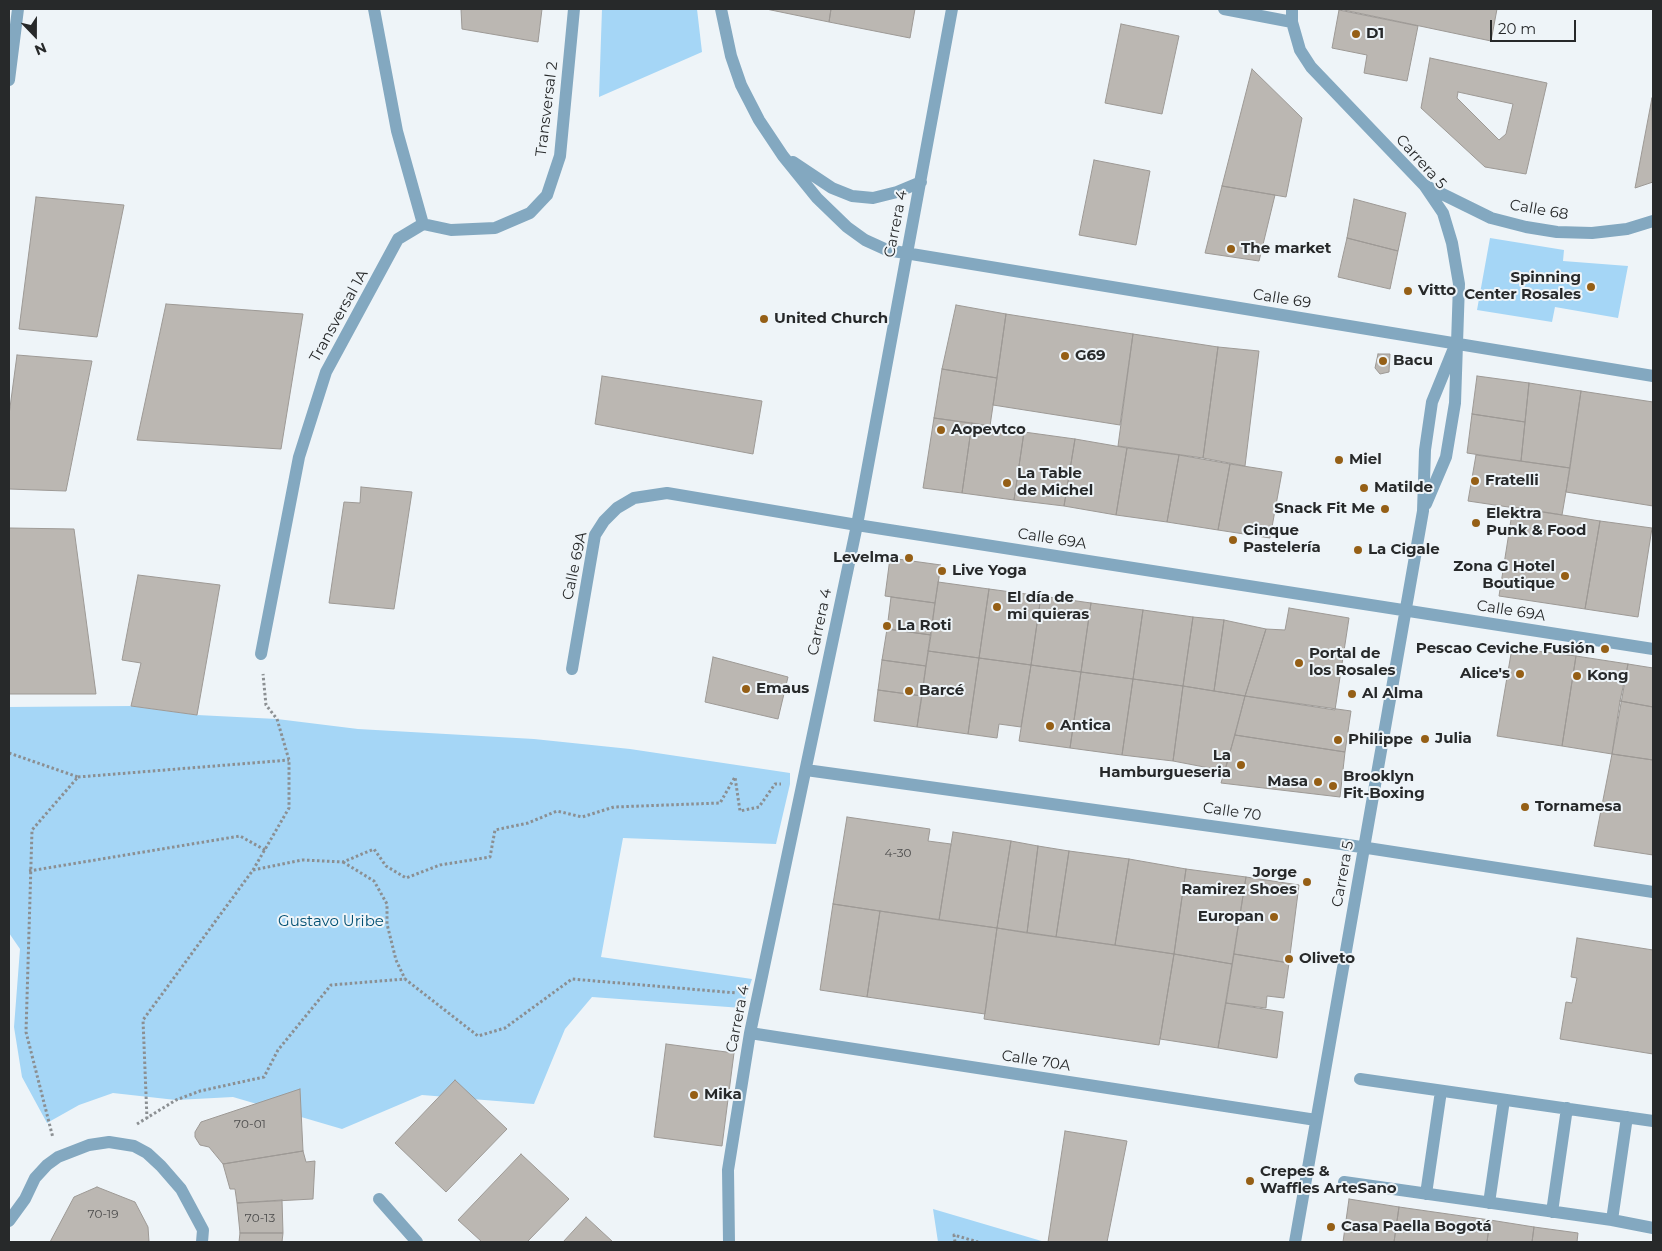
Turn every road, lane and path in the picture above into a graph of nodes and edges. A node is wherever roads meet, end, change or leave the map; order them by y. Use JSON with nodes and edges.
{"nodes":[{"id":1,"x":18,"y":9,"type":"edge"},
{"id":2,"x":374,"y":9,"type":"edge"},
{"id":3,"x":574,"y":9,"type":"edge"},
{"id":4,"x":721,"y":9,"type":"edge"},
{"id":5,"x":952,"y":9,"type":"edge"},
{"id":6,"x":1224,"y":9,"type":"edge"},
{"id":7,"x":1292,"y":15,"type":"edge"},
{"id":8,"x":9,"y":80,"type":"edge"},
{"id":9,"x":783,"y":156,"type":"junction"},
{"id":10,"x":921,"y":182,"type":"junction"},
{"id":11,"x":1424,"y":185,"type":"junction"},
{"id":12,"x":1653,"y":220,"type":"edge"},
{"id":13,"x":423,"y":224,"type":"junction"},
{"id":14,"x":906,"y":254,"type":"junction"},
{"id":15,"x":1456,"y":343,"type":"junction"},
{"id":16,"x":1653,"y":376,"type":"edge"},
{"id":17,"x":1423,"y":511,"type":"junction"},
{"id":18,"x":857,"y":525,"type":"junction"},
{"id":19,"x":1406,"y":611,"type":"junction"},
{"id":20,"x":1653,"y":649,"type":"edge"},
{"id":21,"x":261,"y":654,"type":"joint"},
{"id":22,"x":572,"y":669,"type":"dead end"},
{"id":23,"x":9,"y":753,"type":"edge"},
{"id":24,"x":289,"y":760,"type":"junction"},
{"id":25,"x":806,"y":770,"type":"junction"},
{"id":26,"x":78,"y":778,"type":"junction"},
{"id":27,"x":783,"y":784,"type":"dead end"},
{"id":28,"x":1364,"y":847,"type":"junction"},
{"id":29,"x":265,"y":850,"type":"junction"},
{"id":30,"x":343,"y":862,"type":"junction"},
{"id":31,"x":253,"y":870,"type":"junction"},
{"id":32,"x":29,"y":871,"type":"junction"},
{"id":33,"x":1653,"y":892,"type":"edge"},
{"id":34,"x":405,"y":978,"type":"junction"},
{"id":35,"x":747,"y":994,"type":"dead end"},
{"id":36,"x":750,"y":1033,"type":"junction"},
{"id":37,"x":1360,"y":1079,"type":"dead end"},
{"id":38,"x":1441,"y":1091,"type":"junction"},
{"id":39,"x":1504,"y":1100,"type":"junction"},
{"id":40,"x":1567,"y":1108,"type":"junction"},
{"id":41,"x":1627,"y":1117,"type":"junction"},
{"id":42,"x":1316,"y":1120,"type":"junction"},
{"id":43,"x":1653,"y":1120,"type":"edge"},
{"id":44,"x":63,"y":1155,"type":"junction"},
{"id":45,"x":1344,"y":1182,"type":"dead end"},
{"id":46,"x":1426,"y":1194,"type":"junction"},
{"id":47,"x":379,"y":1199,"type":"dead end"},
{"id":48,"x":1489,"y":1203,"type":"junction"},
{"id":49,"x":1552,"y":1212,"type":"junction"},
{"id":50,"x":1612,"y":1220,"type":"junction"},
{"id":51,"x":9,"y":1221,"type":"edge"},
{"id":52,"x":1653,"y":1228,"type":"edge"},
{"id":53,"x":202,"y":1242,"type":"edge"},
{"id":54,"x":417,"y":1242,"type":"edge"},
{"id":55,"x":729,"y":1242,"type":"edge"},
{"id":56,"x":955,"y":1242,"type":"edge"},
{"id":57,"x":978,"y":1242,"type":"edge"},
{"id":58,"x":1295,"y":1242,"type":"edge"}],
"edges":[{"from":1,"to":8,"type":"street"},
{"from":2,"to":13,"type":"street"},
{"from":3,"to":13,"type":"street","name":"Transversal 2"},
{"from":4,"to":9,"type":"street","name":"Calle 69"},
{"from":5,"to":10,"type":"street","name":"Carrera 4"},
{"from":6,"to":7,"type":"street"},
{"from":7,"to":11,"type":"street","name":"Carrera 5"},
{"from":9,"to":10,"type":"street"},
{"from":9,"to":14,"type":"street","name":"Calle 69"},
{"from":10,"to":14,"type":"street","name":"Carrera 4"},
{"from":11,"to":12,"type":"street","name":"Calle 68"},
{"from":11,"to":15,"type":"street","name":"Carrera 5"},
{"from":13,"to":21,"type":"street","name":"Transversal 1A"},
{"from":14,"to":15,"type":"street","name":"Calle 69"},
{"from":14,"to":18,"type":"street","name":"Carrera 4"},
{"from":15,"to":16,"type":"street","name":"Calle 69"},
{"from":15,"to":17,"type":"street","name":"Carrera 5"},
{"from":15,"to":17,"type":"street","name":"Carrera 5"},
{"from":17,"to":19,"type":"street","name":"Carrera 5"},
{"from":18,"to":19,"type":"street","name":"Calle 69A"},
{"from":18,"to":22,"type":"street","name":"Calle 69A"},
{"from":18,"to":25,"type":"street","name":"Carrera 4"},
{"from":19,"to":20,"type":"street","name":"Calle 69A"},
{"from":19,"to":28,"type":"street","name":"Carrera 5"},
{"from":21,"to":24,"type":"path"},
{"from":23,"to":26,"type":"path"},
{"from":24,"to":26,"type":"path"},
{"from":24,"to":29,"type":"path"},
{"from":25,"to":28,"type":"street","name":"Calle 70"},
{"from":25,"to":36,"type":"street","name":"Carrera 4"},
{"from":26,"to":32,"type":"path"},
{"from":27,"to":30,"type":"path"},
{"from":28,"to":33,"type":"street","name":"Calle 70"},
{"from":28,"to":42,"type":"street","name":"Carrera 5"},
{"from":29,"to":31,"type":"path"},
{"from":29,"to":32,"type":"path"},
{"from":30,"to":31,"type":"path"},
{"from":30,"to":34,"type":"path"},
{"from":31,"to":34,"type":"path"},
{"from":32,"to":44,"type":"path"},
{"from":34,"to":35,"type":"path"},
{"from":36,"to":42,"type":"street","name":"Calle 70A"},
{"from":36,"to":55,"type":"street","name":"Carrera 4"},
{"from":37,"to":38,"type":"street"},
{"from":38,"to":39,"type":"street"},
{"from":38,"to":46,"type":"street"},
{"from":39,"to":40,"type":"street"},
{"from":39,"to":48,"type":"street"},
{"from":40,"to":41,"type":"street"},
{"from":40,"to":49,"type":"street"},
{"from":41,"to":43,"type":"street"},
{"from":41,"to":50,"type":"street"},
{"from":42,"to":58,"type":"street","name":"Carrera 5"},
{"from":44,"to":51,"type":"street"},
{"from":44,"to":53,"type":"street"},
{"from":45,"to":46,"type":"street"},
{"from":46,"to":48,"type":"street"},
{"from":47,"to":54,"type":"street"},
{"from":48,"to":49,"type":"street"},
{"from":49,"to":50,"type":"street"},
{"from":50,"to":52,"type":"street"},
{"from":56,"to":57,"type":"path"}]}
